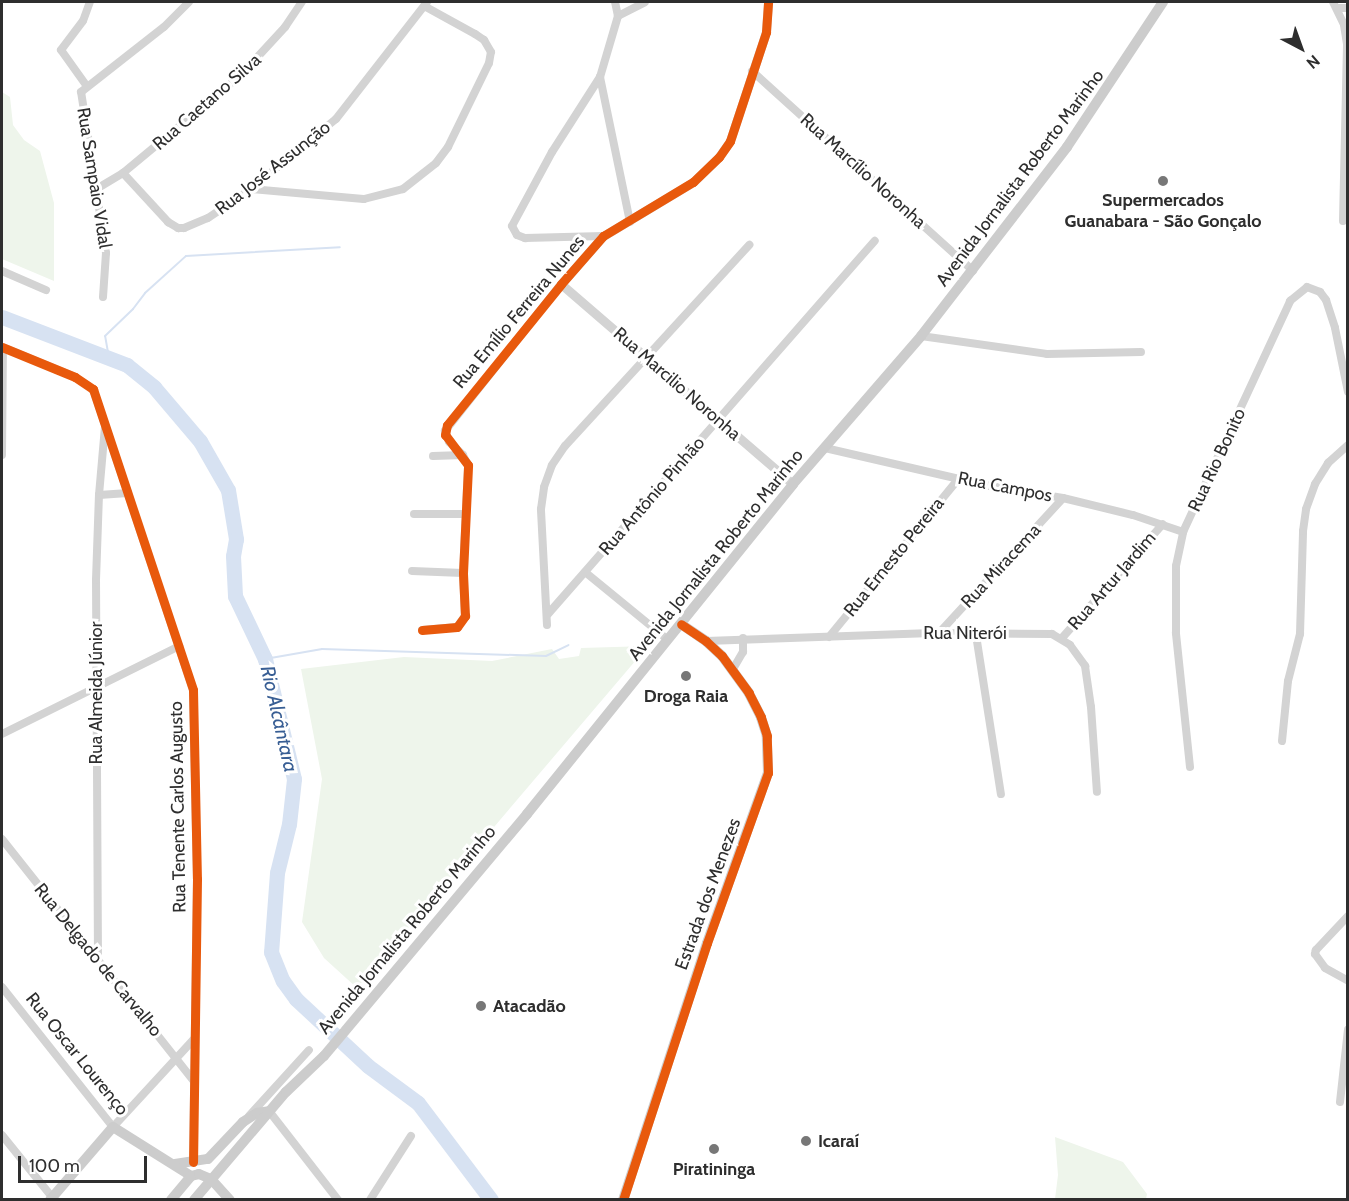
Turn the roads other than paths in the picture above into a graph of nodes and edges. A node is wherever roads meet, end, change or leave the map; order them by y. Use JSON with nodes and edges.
{"nodes":[{"id":1,"x":90,"y":2,"type":"edge"},
{"id":2,"x":189,"y":2,"type":"edge"},
{"id":3,"x":302,"y":2,"type":"edge"},
{"id":4,"x":615,"y":2,"type":"edge"},
{"id":5,"x":645,"y":2,"type":"edge"},
{"id":6,"x":768,"y":2,"type":"edge"},
{"id":7,"x":1163,"y":2,"type":"edge"},
{"id":8,"x":426,"y":4,"type":"edge"},
{"id":9,"x":1335,"y":5,"type":"edge"},
{"id":10,"x":1347,"y":8,"type":"edge"},
{"id":11,"x":618,"y":16,"type":"junction"},
{"id":12,"x":752,"y":71,"type":"junction"},
{"id":13,"x":600,"y":77,"type":"junction"},
{"id":14,"x":86,"y":85,"type":"junction"},
{"id":15,"x":123,"y":173,"type":"junction"},
{"id":16,"x":98,"y":188,"type":"junction"},
{"id":17,"x":251,"y":189,"type":"junction"},
{"id":18,"x":1345,"y":194,"type":"edge"},
{"id":19,"x":1343,"y":221,"type":"dead end"},
{"id":20,"x":630,"y":222,"type":"junction"},
{"id":21,"x":603,"y":236,"type":"junction"},
{"id":22,"x":875,"y":241,"type":"dead end"},
{"id":23,"x":749,"y":244,"type":"dead end"},
{"id":24,"x":2,"y":271,"type":"edge"},
{"id":25,"x":973,"y":271,"type":"junction"},
{"id":26,"x":561,"y":284,"type":"junction"},
{"id":27,"x":45,"y":290,"type":"dead end"},
{"id":28,"x":103,"y":297,"type":"dead end"},
{"id":29,"x":921,"y":336,"type":"junction"},
{"id":30,"x":2,"y":347,"type":"edge"},
{"id":31,"x":1140,"y":352,"type":"dead end"},
{"id":32,"x":647,"y":358,"type":"junction"},
{"id":33,"x":1347,"y":392,"type":"edge"},
{"id":34,"x":719,"y":420,"type":"junction"},
{"id":35,"x":105,"y":426,"type":"junction"},
{"id":36,"x":1347,"y":445,"type":"edge"},
{"id":37,"x":825,"y":448,"type":"junction"},
{"id":38,"x":2,"y":455,"type":"edge"},
{"id":39,"x":463,"y":455,"type":"junction"},
{"id":40,"x":433,"y":456,"type":"dead end"},
{"id":41,"x":959,"y":478,"type":"junction"},
{"id":42,"x":793,"y":484,"type":"junction"},
{"id":43,"x":128,"y":493,"type":"junction"},
{"id":44,"x":99,"y":495,"type":"junction"},
{"id":45,"x":1063,"y":498,"type":"junction"},
{"id":46,"x":414,"y":514,"type":"dead end"},
{"id":47,"x":465,"y":514,"type":"junction"},
{"id":48,"x":1163,"y":524,"type":"junction"},
{"id":49,"x":1183,"y":532,"type":"junction"},
{"id":50,"x":412,"y":571,"type":"dead end"},
{"id":51,"x":585,"y":572,"type":"junction"},
{"id":52,"x":463,"y":573,"type":"junction"},
{"id":53,"x":548,"y":614,"type":"junction"},
{"id":54,"x":681,"y":624,"type":"junction"},
{"id":55,"x":547,"y":625,"type":"dead end"},
{"id":56,"x":422,"y":630,"type":"dead end"},
{"id":57,"x":939,"y":633,"type":"junction"},
{"id":58,"x":976,"y":634,"type":"junction"},
{"id":59,"x":829,"y":637,"type":"junction"},
{"id":60,"x":743,"y":638,"type":"junction"},
{"id":61,"x":1062,"y":638,"type":"junction"},
{"id":62,"x":668,"y":640,"type":"junction"},
{"id":63,"x":706,"y":640,"type":"junction"},
{"id":64,"x":179,"y":646,"type":"junction"},
{"id":65,"x":733,"y":669,"type":"junction"},
{"id":66,"x":95,"y":688,"type":"junction"},
{"id":67,"x":2,"y":734,"type":"edge"},
{"id":68,"x":1282,"y":741,"type":"dead end"},
{"id":69,"x":1190,"y":767,"type":"dead end"},
{"id":70,"x":1097,"y":792,"type":"dead end"},
{"id":71,"x":1001,"y":794,"type":"dead end"},
{"id":72,"x":2,"y":838,"type":"edge"},
{"id":73,"x":1347,"y":916,"type":"edge"},
{"id":74,"x":98,"y":960,"type":"junction"},
{"id":75,"x":1347,"y":981,"type":"edge"},
{"id":76,"x":2,"y":987,"type":"edge"},
{"id":77,"x":1347,"y":1029,"type":"edge"},
{"id":78,"x":194,"y":1039,"type":"junction"},
{"id":79,"x":309,"y":1050,"type":"dead end"},
{"id":80,"x":175,"y":1057,"type":"junction"},
{"id":81,"x":194,"y":1081,"type":"junction"},
{"id":82,"x":1340,"y":1102,"type":"dead end"},
{"id":83,"x":270,"y":1111,"type":"junction"},
{"id":84,"x":243,"y":1122,"type":"junction"},
{"id":85,"x":113,"y":1127,"type":"junction"},
{"id":86,"x":2,"y":1135,"type":"edge"},
{"id":87,"x":411,"y":1136,"type":"dead end"},
{"id":88,"x":193,"y":1162,"type":"junction"},
{"id":89,"x":175,"y":1164,"type":"junction"},
{"id":90,"x":191,"y":1176,"type":"junction"},
{"id":91,"x":212,"y":1179,"type":"junction"},
{"id":92,"x":51,"y":1198,"type":"edge"},
{"id":93,"x":171,"y":1200,"type":"edge"},
{"id":94,"x":194,"y":1200,"type":"edge"},
{"id":95,"x":230,"y":1200,"type":"edge"},
{"id":96,"x":338,"y":1200,"type":"edge"},
{"id":97,"x":370,"y":1200,"type":"edge"},
{"id":98,"x":623,"y":1200,"type":"edge"}],
"edges":[{"from":1,"to":14,"type":"street"},
{"from":2,"to":14,"type":"street","name":"Rua Sampaio Vidal"},
{"from":3,"to":15,"type":"street","name":"Rua Caetano Silva"},
{"from":4,"to":11,"type":"street"},
{"from":5,"to":11,"type":"street"},
{"from":6,"to":12,"type":"street","name":"Rua Emílio Ferreira Nunes"},
{"from":7,"to":25,"type":"main road","name":"Avenida Jornalista Roberto Marinho"},
{"from":8,"to":17,"type":"street","name":"Rua José Assunção"},
{"from":8,"to":17,"type":"street"},
{"from":9,"to":10,"type":"street"},
{"from":9,"to":18,"type":"street"},
{"from":11,"to":13,"type":"street"},
{"from":12,"to":20,"type":"street","name":"Rua Emílio Ferreira Nunes"},
{"from":12,"to":25,"type":"street","name":"Rua Marcílio Noronha"},
{"from":13,"to":20,"type":"street"},
{"from":13,"to":21,"type":"street"},
{"from":14,"to":16,"type":"street","name":"Rua Sampaio Vidal"},
{"from":15,"to":16,"type":"street","name":"Rua Caetano Silva"},
{"from":15,"to":17,"type":"street","name":"Rua José Assunção"},
{"from":16,"to":28,"type":"street","name":"Rua Sampaio Vidal"},
{"from":18,"to":19,"type":"street"},
{"from":20,"to":21,"type":"street","name":"Rua Emílio Ferreira Nunes"},
{"from":21,"to":26,"type":"street","name":"Rua Emílio Ferreira Nunes"},
{"from":22,"to":34,"type":"street","name":"Rua Antônio Pinhão"},
{"from":23,"to":32,"type":"street"},
{"from":24,"to":27,"type":"street"},
{"from":25,"to":29,"type":"main road","name":"Avenida Jornalista Roberto Marinho"},
{"from":26,"to":32,"type":"street","name":"Rua Marcilio Noronha"},
{"from":26,"to":39,"type":"street","name":"Rua Emílio Ferreira Nunes"},
{"from":29,"to":31,"type":"street"},
{"from":29,"to":37,"type":"main road","name":"Avenida Jornalista Roberto Marinho"},
{"from":30,"to":35,"type":"street","name":"Rua Tenente Carlos Augusto"},
{"from":30,"to":38,"type":"street"},
{"from":32,"to":34,"type":"street","name":"Rua Marcilio Noronha"},
{"from":32,"to":53,"type":"street"},
{"from":33,"to":49,"type":"street","name":"Rua Rio Bonito"},
{"from":34,"to":42,"type":"street","name":"Rua Marcilio Noronha"},
{"from":34,"to":51,"type":"street","name":"Rua Antônio Pinhão"},
{"from":35,"to":43,"type":"street","name":"Rua Tenente Carlos Augusto"},
{"from":35,"to":44,"type":"street","name":"Rua Almeida Júnior"},
{"from":36,"to":68,"type":"street"},
{"from":37,"to":41,"type":"street","name":"Rua Campos"},
{"from":37,"to":42,"type":"main road","name":"Avenida Jornalista Roberto Marinho"},
{"from":39,"to":40,"type":"street"},
{"from":39,"to":47,"type":"street","name":"Rua Emílio Ferreira Nunes"},
{"from":41,"to":45,"type":"street","name":"Rua Campos"},
{"from":41,"to":59,"type":"street","name":"Rua Ernesto Pereira"},
{"from":42,"to":54,"type":"main road","name":"Avenida Jornalista Roberto Marinho"},
{"from":43,"to":44,"type":"street"},
{"from":43,"to":64,"type":"street","name":"Rua Tenente Carlos Augusto"},
{"from":44,"to":66,"type":"street","name":"Rua Almeida Júnior"},
{"from":45,"to":48,"type":"street","name":"Rua Campos"},
{"from":45,"to":57,"type":"street","name":"Rua Miracema"},
{"from":46,"to":47,"type":"street"},
{"from":47,"to":52,"type":"street","name":"Rua Emílio Ferreira Nunes"},
{"from":48,"to":49,"type":"street","name":"Rua Campos"},
{"from":48,"to":61,"type":"street","name":"Rua Artur Jardim"},
{"from":49,"to":69,"type":"street","name":"Rua Rio Bonito"},
{"from":50,"to":52,"type":"street"},
{"from":51,"to":53,"type":"street","name":"Rua Antônio Pinhão"},
{"from":51,"to":62,"type":"street"},
{"from":52,"to":56,"type":"street","name":"Rua Emílio Ferreira Nunes"},
{"from":53,"to":55,"type":"street"},
{"from":54,"to":62,"type":"main road","name":"Avenida Jornalista Roberto Marinho"},
{"from":54,"to":63,"type":"main road","name":"Estrada dos Menezes"},
{"from":57,"to":58,"type":"street","name":"Rua Niterói"},
{"from":57,"to":59,"type":"street","name":"Rua Niterói"},
{"from":58,"to":61,"type":"street","name":"Rua Niterói"},
{"from":58,"to":71,"type":"street"},
{"from":59,"to":60,"type":"street","name":"Rua Niterói"},
{"from":60,"to":63,"type":"street","name":"Rua Niterói"},
{"from":60,"to":65,"type":"street"},
{"from":61,"to":70,"type":"street"},
{"from":62,"to":83,"type":"main road","name":"Avenida Jornalista Roberto Marinho"},
{"from":63,"to":65,"type":"main road","name":"Estrada dos Menezes"},
{"from":64,"to":66,"type":"street"},
{"from":64,"to":78,"type":"street","name":"Rua Tenente Carlos Augusto"},
{"from":65,"to":98,"type":"main road","name":"Estrada dos Menezes"},
{"from":66,"to":67,"type":"street"},
{"from":66,"to":74,"type":"street","name":"Rua Almeida Júnior"},
{"from":72,"to":74,"type":"street","name":"Rua Delgado de Carvalho"},
{"from":73,"to":75,"type":"street"},
{"from":74,"to":80,"type":"street","name":"Rua Delgado de Carvalho"},
{"from":76,"to":85,"type":"street","name":"Rua Oscar Lourenço"},
{"from":77,"to":82,"type":"street"},
{"from":78,"to":80,"type":"street"},
{"from":78,"to":81,"type":"street","name":"Rua Tenente Carlos Augusto"},
{"from":79,"to":84,"type":"street","name":"Avenida Jornalista Roberto Marinho"},
{"from":80,"to":81,"type":"street","name":"Rua Delgado de Carvalho"},
{"from":80,"to":85,"type":"street"},
{"from":81,"to":88,"type":"street","name":"Rua Tenente Carlos Augusto"},
{"from":83,"to":84,"type":"main road","name":"Avenida Jornalista Roberto Marinho"},
{"from":83,"to":91,"type":"main road","name":"Avenida Jornalista Roberto Marinho"},
{"from":83,"to":96,"type":"street"},
{"from":84,"to":88,"type":"main road","name":"Avenida Jornalista Roberto Marinho"},
{"from":85,"to":89,"type":"main road","name":"Rua Oscar Lourenço"},
{"from":85,"to":92,"type":"main road"},
{"from":86,"to":92,"type":"street"},
{"from":87,"to":97,"type":"street"},
{"from":88,"to":89,"type":"main road","name":"Avenida Jornalista Roberto Marinho"},
{"from":89,"to":90,"type":"main road","name":"Rua Oscar Lourenço"},
{"from":90,"to":91,"type":"main road"},
{"from":90,"to":93,"type":"main road"},
{"from":91,"to":94,"type":"main road","name":"Avenida Jornalista Roberto Marinho"},
{"from":91,"to":95,"type":"main road"}]}
